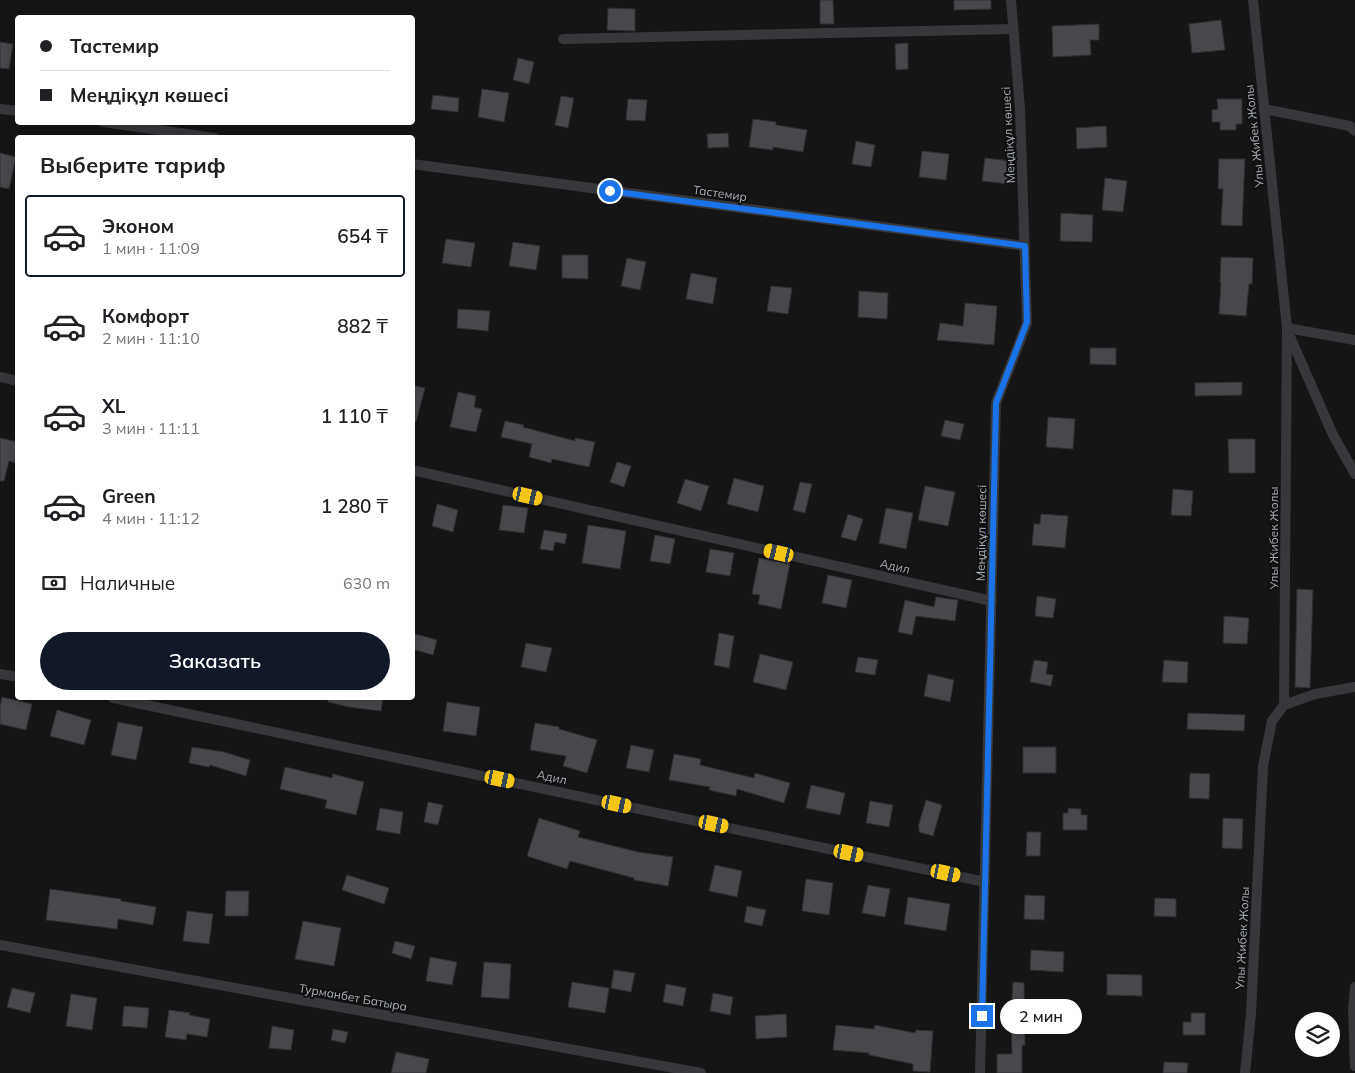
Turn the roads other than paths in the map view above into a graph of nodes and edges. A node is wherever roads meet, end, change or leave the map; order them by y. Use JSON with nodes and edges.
{"nodes":[{"id":1,"x":1011,"y":0,"type":"edge"},
{"id":2,"x":1253,"y":0,"type":"edge"},
{"id":3,"x":1013,"y":29,"type":"junction"},
{"id":4,"x":563,"y":39,"type":"dead end"},
{"id":5,"x":0,"y":109,"type":"edge"},
{"id":6,"x":1264,"y":110,"type":"junction"},
{"id":7,"x":15,"y":111,"type":"edge"},
{"id":8,"x":124,"y":125,"type":"edge"},
{"id":9,"x":1355,"y":131,"type":"edge"},
{"id":10,"x":194,"y":135,"type":"edge"},
{"id":11,"x":415,"y":164,"type":"edge"},
{"id":12,"x":1025,"y":246,"type":"junction"},
{"id":13,"x":1286,"y":328,"type":"junction"},
{"id":14,"x":1355,"y":340,"type":"edge"},
{"id":15,"x":0,"y":377,"type":"edge"},
{"id":16,"x":15,"y":380,"type":"edge"},
{"id":17,"x":415,"y":471,"type":"edge"},
{"id":18,"x":1355,"y":474,"type":"edge"},
{"id":19,"x":992,"y":601,"type":"junction"},
{"id":20,"x":0,"y":674,"type":"edge"},
{"id":21,"x":15,"y":676,"type":"edge"},
{"id":22,"x":1355,"y":687,"type":"edge"},
{"id":23,"x":122,"y":700,"type":"edge"},
{"id":24,"x":1284,"y":704,"type":"junction"},
{"id":25,"x":985,"y":882,"type":"junction"},
{"id":26,"x":0,"y":945,"type":"edge"},
{"id":27,"x":1355,"y":986,"type":"edge"},
{"id":28,"x":1355,"y":1066,"type":"edge"},
{"id":29,"x":701,"y":1073,"type":"edge"},
{"id":30,"x":980,"y":1073,"type":"edge"},
{"id":31,"x":1244,"y":1073,"type":"edge"}],
"edges":[{"from":1,"to":3,"type":"street","name":"Меңдіқұл көшесі"},
{"from":2,"to":6,"type":"street","name":"Улы Жибек Жолы"},
{"from":3,"to":4,"type":"street"},
{"from":3,"to":12,"type":"street","name":"Меңдіқұл көшесі"},
{"from":5,"to":7,"type":"street"},
{"from":6,"to":9,"type":"street"},
{"from":6,"to":13,"type":"street","name":"Улы Жибек Жолы"},
{"from":8,"to":10,"type":"street"},
{"from":11,"to":12,"type":"street","name":"Тастемир"},
{"from":12,"to":19,"type":"street","name":"Меңдіқұл көшесі"},
{"from":13,"to":14,"type":"street"},
{"from":13,"to":18,"type":"street"},
{"from":13,"to":24,"type":"street","name":"Улы Жибек Жолы"},
{"from":15,"to":16,"type":"street"},
{"from":17,"to":19,"type":"street","name":"Адил"},
{"from":19,"to":25,"type":"street","name":"Меңдіқұл көшесі"},
{"from":20,"to":21,"type":"street"},
{"from":22,"to":24,"type":"street"},
{"from":23,"to":25,"type":"street","name":"Адил"},
{"from":24,"to":31,"type":"street","name":"Улы Жибек Жолы"},
{"from":25,"to":30,"type":"street","name":"Меңдіқұл көшесі"},
{"from":26,"to":29,"type":"street","name":"Турманбет Батыра"},
{"from":27,"to":28,"type":"street"}]}
